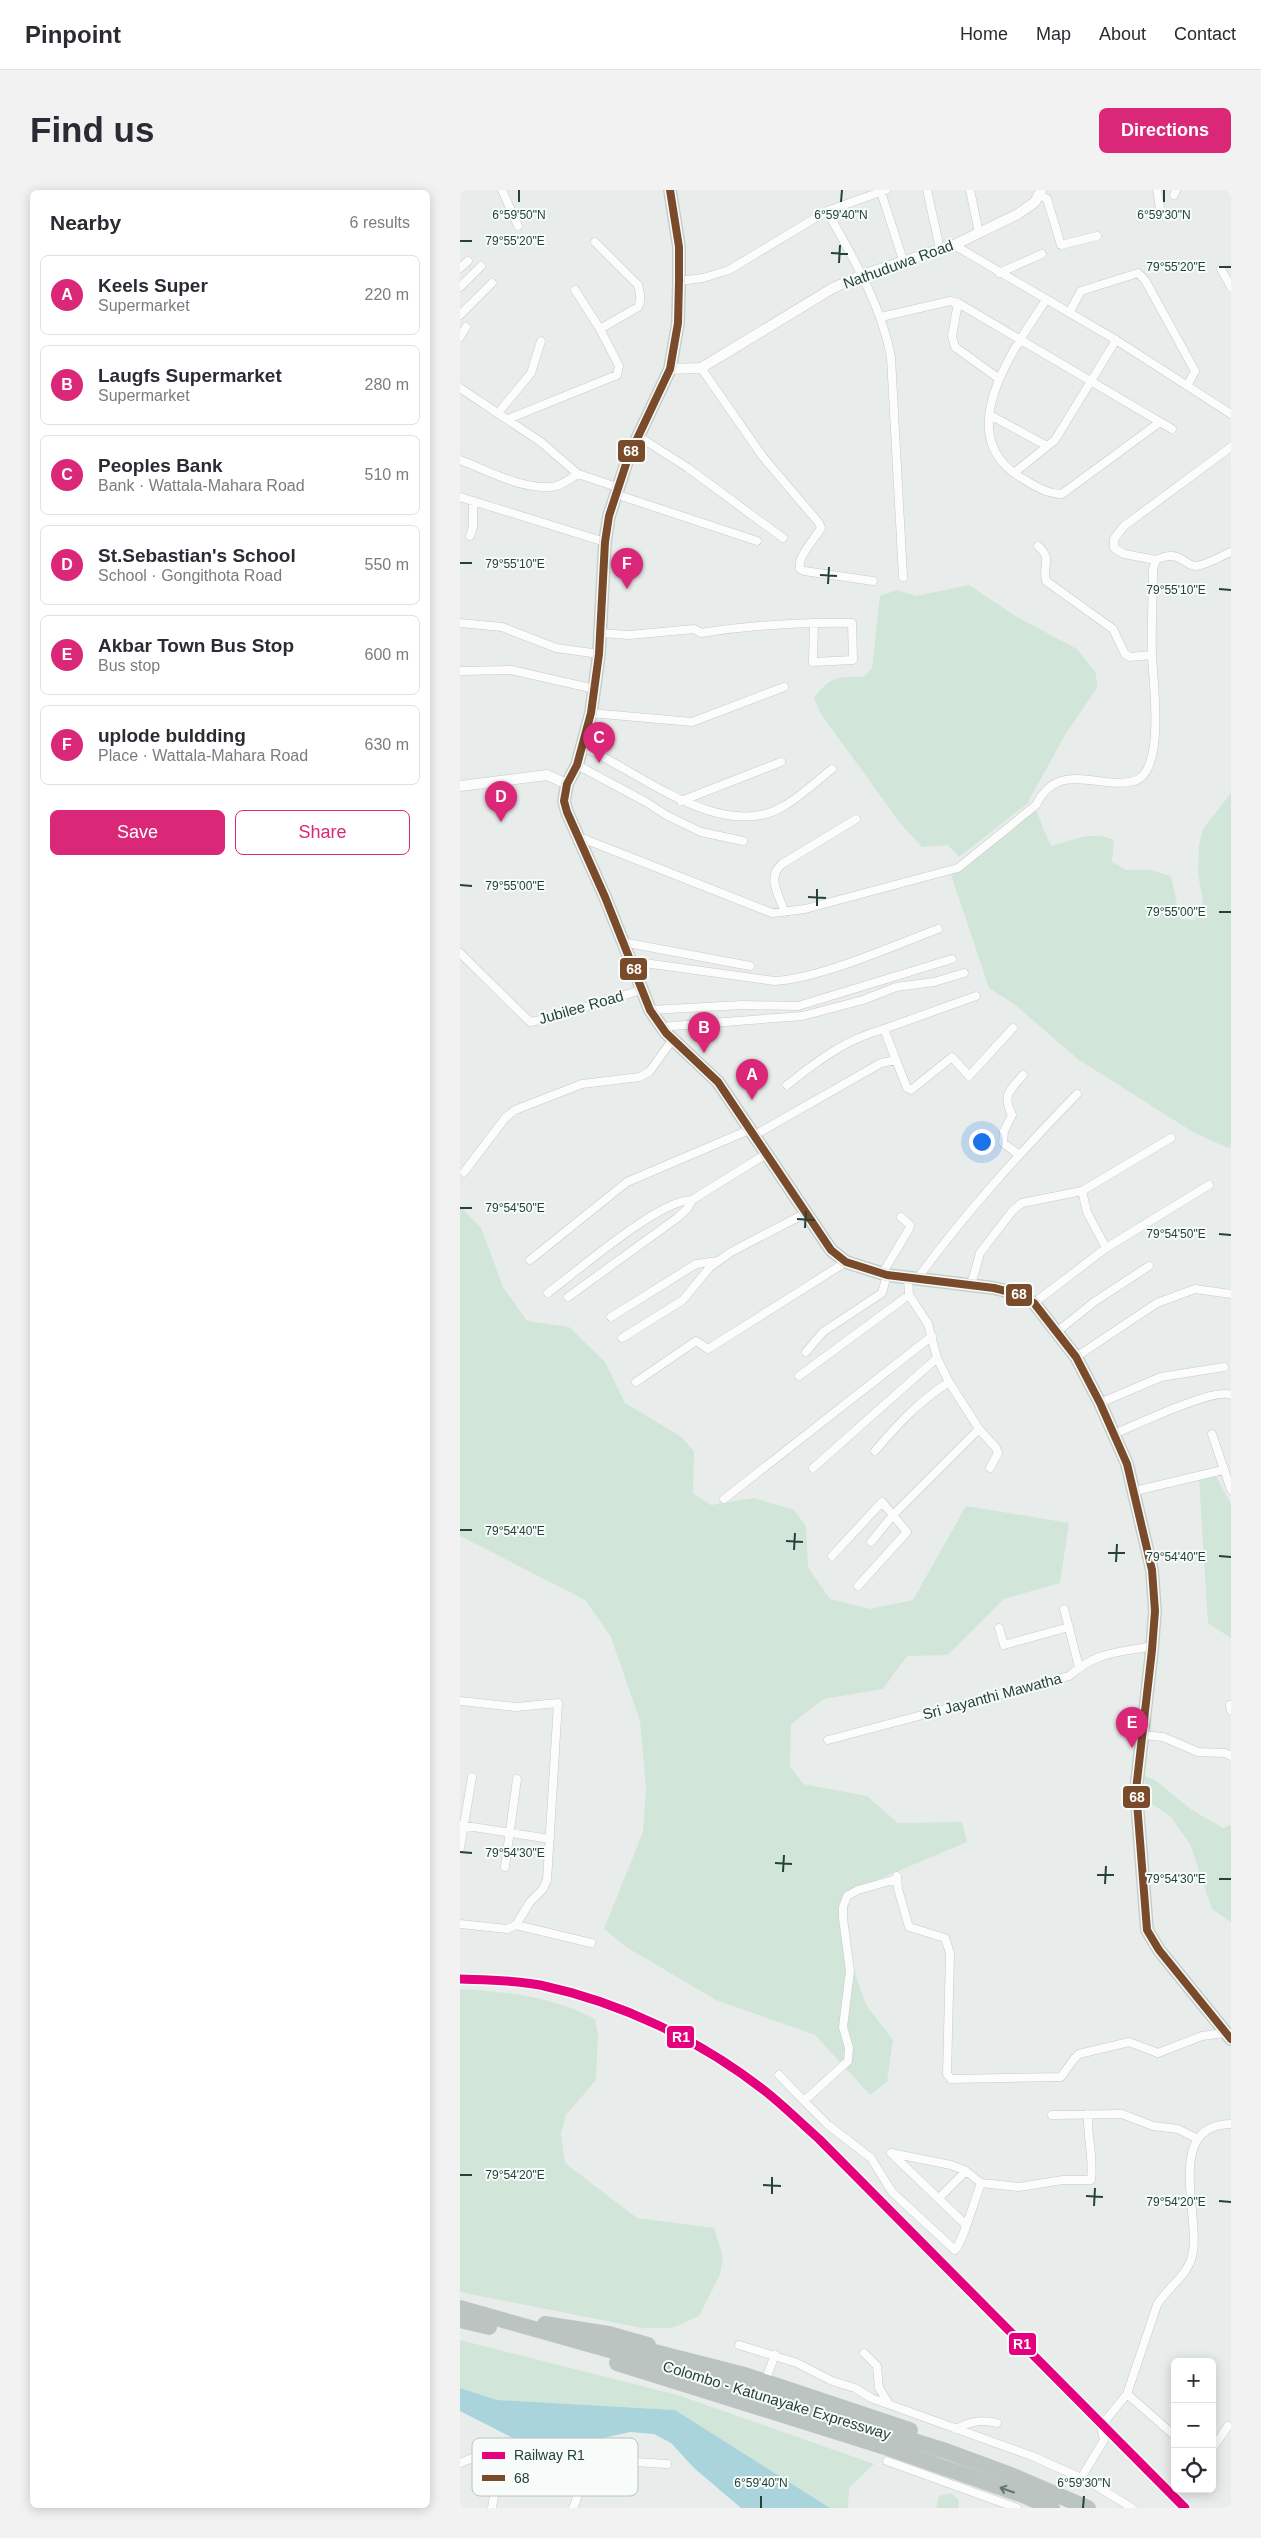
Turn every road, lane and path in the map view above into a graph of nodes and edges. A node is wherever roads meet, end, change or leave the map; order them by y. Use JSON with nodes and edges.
{"nodes":[{"id":1,"x":502,"y":190,"type":"edge"},
{"id":2,"x":670,"y":190,"type":"edge"},
{"id":3,"x":926,"y":190,"type":"edge"},
{"id":4,"x":970,"y":190,"type":"edge"},
{"id":5,"x":1157,"y":190,"type":"edge"},
{"id":6,"x":883,"y":191,"type":"edge"},
{"id":7,"x":1041,"y":192,"type":"edge"},
{"id":8,"x":827,"y":211,"type":"junction"},
{"id":9,"x":1162,"y":214,"type":"dead end"},
{"id":10,"x":518,"y":226,"type":"dead end"},
{"id":11,"x":979,"y":234,"type":"junction"},
{"id":12,"x":1097,"y":236,"type":"dead end"},
{"id":13,"x":595,"y":242,"type":"dead end"},
{"id":14,"x":954,"y":245,"type":"junction"},
{"id":15,"x":940,"y":249,"type":"junction"},
{"id":16,"x":1042,"y":254,"type":"dead end"},
{"id":17,"x":468,"y":261,"type":"dead end"},
{"id":18,"x":904,"y":263,"type":"junction"},
{"id":19,"x":481,"y":266,"type":"dead end"},
{"id":20,"x":460,"y":268,"type":"edge"},
{"id":21,"x":1221,"y":269,"type":"dead end"},
{"id":22,"x":999,"y":273,"type":"junction"},
{"id":23,"x":862,"y":275,"type":"junction"},
{"id":24,"x":680,"y":281,"type":"junction"},
{"id":25,"x":492,"y":283,"type":"dead end"},
{"id":26,"x":460,"y":287,"type":"edge"},
{"id":27,"x":1231,"y":287,"type":"edge"},
{"id":28,"x":575,"y":290,"type":"dead end"},
{"id":29,"x":1046,"y":300,"type":"junction"},
{"id":30,"x":958,"y":302,"type":"junction"},
{"id":31,"x":1069,"y":313,"type":"junction"},
{"id":32,"x":460,"y":315,"type":"edge"},
{"id":33,"x":881,"y":317,"type":"junction"},
{"id":34,"x":466,"y":328,"type":"dead end"},
{"id":35,"x":600,"y":329,"type":"junction"},
{"id":36,"x":460,"y":337,"type":"edge"},
{"id":37,"x":1020,"y":340,"type":"junction"},
{"id":38,"x":1116,"y":340,"type":"junction"},
{"id":39,"x":541,"y":341,"type":"dead end"},
{"id":40,"x":701,"y":368,"type":"junction"},
{"id":41,"x":670,"y":369,"type":"junction"},
{"id":42,"x":998,"y":378,"type":"junction"},
{"id":43,"x":1091,"y":382,"type":"junction"},
{"id":44,"x":1188,"y":384,"type":"junction"},
{"id":45,"x":460,"y":388,"type":"edge"},
{"id":46,"x":498,"y":413,"type":"junction"},
{"id":47,"x":1231,"y":414,"type":"edge"},
{"id":48,"x":990,"y":415,"type":"junction"},
{"id":49,"x":508,"y":419,"type":"junction"},
{"id":50,"x":1160,"y":422,"type":"junction"},
{"id":51,"x":1172,"y":429,"type":"dead end"},
{"id":52,"x":638,"y":436,"type":"junction"},
{"id":53,"x":1047,"y":446,"type":"junction"},
{"id":54,"x":1231,"y":447,"type":"edge"},
{"id":55,"x":460,"y":460,"type":"edge"},
{"id":56,"x":1014,"y":473,"type":"junction"},
{"id":57,"x":578,"y":474,"type":"junction"},
{"id":58,"x":616,"y":491,"type":"junction"},
{"id":59,"x":460,"y":497,"type":"edge"},
{"id":60,"x":473,"y":501,"type":"junction"},
{"id":61,"x":470,"y":536,"type":"dead end"},
{"id":62,"x":783,"y":538,"type":"dead end"},
{"id":63,"x":757,"y":541,"type":"dead end"},
{"id":64,"x":605,"y":542,"type":"junction"},
{"id":65,"x":1038,"y":546,"type":"dead end"},
{"id":66,"x":1231,"y":552,"type":"edge"},
{"id":67,"x":1156,"y":560,"type":"junction"},
{"id":68,"x":903,"y":577,"type":"dead end"},
{"id":69,"x":873,"y":581,"type":"dead end"},
{"id":70,"x":460,"y":623,"type":"edge"},
{"id":71,"x":814,"y":623,"type":"junction"},
{"id":72,"x":600,"y":633,"type":"junction"},
{"id":73,"x":599,"y":654,"type":"junction"},
{"id":74,"x":1152,"y":656,"type":"junction"},
{"id":75,"x":460,"y":671,"type":"edge"},
{"id":76,"x":784,"y":687,"type":"dead end"},
{"id":77,"x":594,"y":689,"type":"junction"},
{"id":78,"x":591,"y":713,"type":"junction"},
{"id":79,"x":583,"y":747,"type":"junction"},
{"id":80,"x":781,"y":762,"type":"dead end"},
{"id":81,"x":577,"y":765,"type":"junction"},
{"id":82,"x":832,"y":769,"type":"dead end"},
{"id":83,"x":568,"y":784,"type":"junction"},
{"id":84,"x":460,"y":786,"type":"edge"},
{"id":85,"x":681,"y":801,"type":"junction"},
{"id":86,"x":856,"y":819,"type":"dead end"},
{"id":87,"x":579,"y":837,"type":"junction"},
{"id":88,"x":743,"y":841,"type":"dead end"},
{"id":89,"x":785,"y":913,"type":"junction"},
{"id":90,"x":938,"y":929,"type":"dead end"},
{"id":91,"x":622,"y":942,"type":"junction"},
{"id":92,"x":460,"y":953,"type":"edge"},
{"id":93,"x":952,"y":958,"type":"dead end"},
{"id":94,"x":630,"y":961,"type":"junction"},
{"id":95,"x":750,"y":966,"type":"dead end"},
{"id":96,"x":964,"y":973,"type":"dead end"},
{"id":97,"x":641,"y":990,"type":"junction"},
{"id":98,"x":976,"y":996,"type":"dead end"},
{"id":99,"x":650,"y":1010,"type":"junction"},
{"id":100,"x":660,"y":1027,"type":"junction"},
{"id":101,"x":1013,"y":1028,"type":"dead end"},
{"id":102,"x":884,"y":1029,"type":"junction"},
{"id":103,"x":673,"y":1039,"type":"junction"},
{"id":104,"x":896,"y":1060,"type":"junction"},
{"id":105,"x":1022,"y":1074,"type":"dead end"},
{"id":106,"x":787,"y":1085,"type":"dead end"},
{"id":107,"x":1077,"y":1094,"type":"dead end"},
{"id":108,"x":751,"y":1133,"type":"junction"},
{"id":109,"x":1171,"y":1138,"type":"dead end"},
{"id":110,"x":766,"y":1154,"type":"junction"},
{"id":111,"x":1018,"y":1154,"type":"junction"},
{"id":112,"x":464,"y":1172,"type":"dead end"},
{"id":113,"x":1210,"y":1186,"type":"dead end"},
{"id":114,"x":1082,"y":1191,"type":"junction"},
{"id":115,"x":692,"y":1200,"type":"junction"},
{"id":116,"x":806,"y":1213,"type":"junction"},
{"id":117,"x":901,"y":1217,"type":"dead end"},
{"id":118,"x":1106,"y":1248,"type":"junction"},
{"id":119,"x":530,"y":1260,"type":"dead end"},
{"id":120,"x":720,"y":1261,"type":"junction"},
{"id":121,"x":846,"y":1262,"type":"junction"},
{"id":122,"x":1149,"y":1266,"type":"dead end"},
{"id":123,"x":884,"y":1274,"type":"junction"},
{"id":124,"x":913,"y":1279,"type":"junction"},
{"id":125,"x":971,"y":1285,"type":"junction"},
{"id":126,"x":548,"y":1293,"type":"dead end"},
{"id":127,"x":1231,"y":1294,"type":"edge"},
{"id":128,"x":909,"y":1295,"type":"junction"},
{"id":129,"x":568,"y":1297,"type":"dead end"},
{"id":130,"x":1034,"y":1303,"type":"junction"},
{"id":131,"x":611,"y":1317,"type":"dead end"},
{"id":132,"x":1058,"y":1332,"type":"junction"},
{"id":133,"x":932,"y":1336,"type":"junction"},
{"id":134,"x":622,"y":1338,"type":"dead end"},
{"id":135,"x":806,"y":1352,"type":"dead end"},
{"id":136,"x":1076,"y":1357,"type":"junction"},
{"id":137,"x":937,"y":1358,"type":"junction"},
{"id":138,"x":1224,"y":1366,"type":"dead end"},
{"id":139,"x":799,"y":1376,"type":"dead end"},
{"id":140,"x":636,"y":1382,"type":"dead end"},
{"id":141,"x":949,"y":1382,"type":"junction"},
{"id":142,"x":1231,"y":1396,"type":"edge"},
{"id":143,"x":1100,"y":1403,"type":"junction"},
{"id":144,"x":978,"y":1429,"type":"junction"},
{"id":145,"x":1114,"y":1434,"type":"junction"},
{"id":146,"x":1212,"y":1434,"type":"dead end"},
{"id":147,"x":875,"y":1451,"type":"dead end"},
{"id":148,"x":813,"y":1468,"type":"dead end"},
{"id":149,"x":990,"y":1468,"type":"dead end"},
{"id":150,"x":1223,"y":1470,"type":"junction"},
{"id":151,"x":1231,"y":1490,"type":"edge"},
{"id":152,"x":1135,"y":1491,"type":"junction"},
{"id":153,"x":724,"y":1499,"type":"dead end"},
{"id":154,"x":893,"y":1514,"type":"junction"},
{"id":155,"x":870,"y":1542,"type":"dead end"},
{"id":156,"x":832,"y":1556,"type":"dead end"},
{"id":157,"x":858,"y":1586,"type":"dead end"},
{"id":158,"x":1064,"y":1609,"type":"dead end"},
{"id":159,"x":998,"y":1628,"type":"dead end"},
{"id":160,"x":1069,"y":1628,"type":"junction"},
{"id":161,"x":1153,"y":1646,"type":"junction"},
{"id":162,"x":1079,"y":1667,"type":"junction"},
{"id":163,"x":460,"y":1702,"type":"edge"},
{"id":164,"x":1142,"y":1735,"type":"junction"},
{"id":165,"x":828,"y":1740,"type":"dead end"},
{"id":166,"x":1231,"y":1756,"type":"edge"},
{"id":167,"x":472,"y":1777,"type":"dead end"},
{"id":168,"x":517,"y":1779,"type":"dead end"},
{"id":169,"x":462,"y":1825,"type":"edge"},
{"id":170,"x":508,"y":1832,"type":"junction"},
{"id":171,"x":550,"y":1839,"type":"junction"},
{"id":172,"x":460,"y":1848,"type":"edge"},
{"id":173,"x":505,"y":1868,"type":"dead end"},
{"id":174,"x":460,"y":1924,"type":"edge"},
{"id":175,"x":516,"y":1925,"type":"junction"},
{"id":176,"x":591,"y":1943,"type":"dead end"},
{"id":177,"x":1228,"y":2036,"type":"edge"},
{"id":178,"x":779,"y":2075,"type":"dead end"},
{"id":179,"x":804,"y":2101,"type":"junction"},
{"id":180,"x":1088,"y":2114,"type":"junction"},
{"id":181,"x":1052,"y":2115,"type":"dead end"},
{"id":182,"x":1231,"y":2124,"type":"edge"},
{"id":183,"x":1198,"y":2139,"type":"junction"},
{"id":184,"x":966,"y":2171,"type":"junction"},
{"id":185,"x":981,"y":2183,"type":"junction"},
{"id":186,"x":939,"y":2198,"type":"junction"},
{"id":187,"x":965,"y":2224,"type":"junction"},
{"id":188,"x":460,"y":2308,"type":"edge"},
{"id":189,"x":490,"y":2314,"type":"junction"},
{"id":190,"x":460,"y":2320,"type":"edge"},
{"id":191,"x":529,"y":2321,"type":"junction"},
{"id":192,"x":739,"y":2345,"type":"dead end"},
{"id":193,"x":864,"y":2353,"type":"dead end"},
{"id":194,"x":775,"y":2355,"type":"junction"},
{"id":195,"x":767,"y":2376,"type":"junction"},
{"id":196,"x":1127,"y":2394,"type":"junction"},
{"id":197,"x":889,"y":2404,"type":"junction"},
{"id":198,"x":997,"y":2423,"type":"dead end"},
{"id":199,"x":1228,"y":2426,"type":"dead end"},
{"id":200,"x":956,"y":2429,"type":"junction"},
{"id":201,"x":1171,"y":2432,"type":"edge"},
{"id":202,"x":951,"y":2446,"type":"junction"},
{"id":203,"x":1213,"y":2448,"type":"edge"},
{"id":204,"x":472,"y":2458,"type":"edge"},
{"id":205,"x":887,"y":2461,"type":"dead end"},
{"id":206,"x":638,"y":2462,"type":"edge"},
{"id":207,"x":460,"y":2463,"type":"edge"},
{"id":208,"x":667,"y":2464,"type":"dead end"},
{"id":209,"x":987,"y":2466,"type":"junction"},
{"id":210,"x":1018,"y":2478,"type":"junction"},
{"id":211,"x":1081,"y":2478,"type":"junction"},
{"id":212,"x":578,"y":2496,"type":"edge"},
{"id":213,"x":573,"y":2508,"type":"edge"},
{"id":214,"x":1017,"y":2508,"type":"edge"},
{"id":215,"x":1052,"y":2508,"type":"edge"},
{"id":216,"x":1088,"y":2508,"type":"edge"},
{"id":217,"x":1132,"y":2508,"type":"edge"}],
"edges":[{"from":1,"to":10,"type":"street"},
{"from":2,"to":24,"type":"main road"},
{"from":3,"to":15,"type":"street"},
{"from":4,"to":11,"type":"street"},
{"from":5,"to":9,"type":"street"},
{"from":6,"to":8,"type":"street"},
{"from":6,"to":18,"type":"street"},
{"from":7,"to":11,"type":"street","name":"Nathuduwa Road"},
{"from":7,"to":12,"type":"street"},
{"from":8,"to":23,"type":"street"},
{"from":8,"to":24,"type":"street"},
{"from":11,"to":14,"type":"street","name":"Nathuduwa Road"},
{"from":13,"to":35,"type":"street"},
{"from":14,"to":15,"type":"street","name":"Nathuduwa Road"},
{"from":14,"to":22,"type":"street"},
{"from":15,"to":18,"type":"street","name":"Nathuduwa Road"},
{"from":16,"to":22,"type":"street"},
{"from":17,"to":20,"type":"street"},
{"from":18,"to":23,"type":"street","name":"Nathuduwa Road"},
{"from":19,"to":26,"type":"street"},
{"from":21,"to":27,"type":"street"},
{"from":22,"to":29,"type":"street"},
{"from":23,"to":33,"type":"street"},
{"from":23,"to":40,"type":"street","name":"Nathuduwa Road"},
{"from":24,"to":41,"type":"main road"},
{"from":25,"to":32,"type":"street"},
{"from":28,"to":35,"type":"street"},
{"from":29,"to":31,"type":"street"},
{"from":29,"to":37,"type":"street"},
{"from":30,"to":33,"type":"street"},
{"from":30,"to":37,"type":"street"},
{"from":30,"to":42,"type":"street"},
{"from":31,"to":38,"type":"street"},
{"from":31,"to":44,"type":"street"},
{"from":33,"to":68,"type":"street"},
{"from":34,"to":36,"type":"street"},
{"from":35,"to":49,"type":"street"},
{"from":37,"to":42,"type":"street"},
{"from":37,"to":43,"type":"street"},
{"from":38,"to":43,"type":"street"},
{"from":38,"to":44,"type":"street"},
{"from":39,"to":46,"type":"street"},
{"from":40,"to":41,"type":"street","name":"Nathuduwa Road"},
{"from":40,"to":69,"type":"street"},
{"from":41,"to":52,"type":"main road"},
{"from":42,"to":48,"type":"street"},
{"from":43,"to":50,"type":"street"},
{"from":43,"to":53,"type":"street"},
{"from":44,"to":47,"type":"street"},
{"from":45,"to":46,"type":"street"},
{"from":46,"to":49,"type":"street"},
{"from":48,"to":53,"type":"street"},
{"from":48,"to":56,"type":"street"},
{"from":49,"to":57,"type":"street"},
{"from":50,"to":51,"type":"street"},
{"from":50,"to":56,"type":"street"},
{"from":52,"to":58,"type":"main road"},
{"from":52,"to":62,"type":"street"},
{"from":53,"to":56,"type":"street"},
{"from":54,"to":67,"type":"street"},
{"from":55,"to":57,"type":"street"},
{"from":57,"to":58,"type":"street"},
{"from":58,"to":63,"type":"street"},
{"from":58,"to":64,"type":"main road"},
{"from":59,"to":60,"type":"street"},
{"from":60,"to":61,"type":"street"},
{"from":60,"to":64,"type":"street"},
{"from":64,"to":72,"type":"main road"},
{"from":65,"to":74,"type":"street"},
{"from":66,"to":67,"type":"street"},
{"from":67,"to":74,"type":"street"},
{"from":70,"to":73,"type":"street"},
{"from":71,"to":71,"type":"street"},
{"from":71,"to":72,"type":"street"},
{"from":72,"to":73,"type":"main road"},
{"from":73,"to":77,"type":"main road"},
{"from":74,"to":89,"type":"street"},
{"from":75,"to":77,"type":"street"},
{"from":76,"to":78,"type":"street"},
{"from":77,"to":78,"type":"main road"},
{"from":78,"to":79,"type":"main road"},
{"from":79,"to":81,"type":"main road"},
{"from":79,"to":85,"type":"street"},
{"from":80,"to":85,"type":"street"},
{"from":81,"to":83,"type":"main road"},
{"from":81,"to":88,"type":"street"},
{"from":82,"to":85,"type":"street"},
{"from":83,"to":84,"type":"street"},
{"from":83,"to":87,"type":"main road"},
{"from":86,"to":89,"type":"street"},
{"from":87,"to":89,"type":"street"},
{"from":87,"to":91,"type":"main road"},
{"from":90,"to":94,"type":"street"},
{"from":91,"to":94,"type":"main road"},
{"from":91,"to":95,"type":"street"},
{"from":92,"to":97,"type":"street","name":"Jubilee Road"},
{"from":93,"to":99,"type":"street"},
{"from":94,"to":97,"type":"main road"},
{"from":96,"to":100,"type":"street"},
{"from":97,"to":99,"type":"main road"},
{"from":98,"to":102,"type":"street"},
{"from":99,"to":100,"type":"main road"},
{"from":100,"to":103,"type":"main road"},
{"from":101,"to":104,"type":"street"},
{"from":102,"to":104,"type":"street"},
{"from":102,"to":106,"type":"street"},
{"from":103,"to":108,"type":"main road"},
{"from":103,"to":112,"type":"street"},
{"from":104,"to":108,"type":"street"},
{"from":105,"to":111,"type":"street"},
{"from":107,"to":111,"type":"street"},
{"from":108,"to":110,"type":"main road"},
{"from":108,"to":119,"type":"street"},
{"from":109,"to":114,"type":"street"},
{"from":110,"to":115,"type":"street"},
{"from":110,"to":116,"type":"main road"},
{"from":111,"to":124,"type":"street"},
{"from":113,"to":118,"type":"street"},
{"from":114,"to":118,"type":"street"},
{"from":114,"to":125,"type":"street"},
{"from":115,"to":126,"type":"street"},
{"from":115,"to":129,"type":"street"},
{"from":116,"to":120,"type":"street"},
{"from":116,"to":121,"type":"main road"},
{"from":117,"to":123,"type":"street"},
{"from":118,"to":130,"type":"street"},
{"from":120,"to":131,"type":"street"},
{"from":120,"to":134,"type":"street"},
{"from":121,"to":123,"type":"main road"},
{"from":121,"to":140,"type":"street"},
{"from":122,"to":132,"type":"street"},
{"from":123,"to":124,"type":"main road"},
{"from":123,"to":135,"type":"street"},
{"from":124,"to":125,"type":"main road"},
{"from":124,"to":128,"type":"street"},
{"from":125,"to":130,"type":"main road"},
{"from":127,"to":136,"type":"street"},
{"from":128,"to":133,"type":"street"},
{"from":128,"to":139,"type":"street"},
{"from":130,"to":132,"type":"main road"},
{"from":132,"to":136,"type":"main road"},
{"from":133,"to":137,"type":"street"},
{"from":133,"to":153,"type":"street"},
{"from":136,"to":143,"type":"main road"},
{"from":137,"to":141,"type":"street"},
{"from":137,"to":148,"type":"street"},
{"from":138,"to":143,"type":"street"},
{"from":141,"to":144,"type":"street"},
{"from":141,"to":147,"type":"street"},
{"from":142,"to":145,"type":"street"},
{"from":143,"to":145,"type":"main road"},
{"from":144,"to":149,"type":"street"},
{"from":144,"to":154,"type":"street"},
{"from":145,"to":152,"type":"main road"},
{"from":146,"to":150,"type":"street"},
{"from":150,"to":151,"type":"street"},
{"from":150,"to":152,"type":"street"},
{"from":152,"to":161,"type":"main road"},
{"from":154,"to":155,"type":"street"},
{"from":154,"to":156,"type":"street"},
{"from":154,"to":157,"type":"street"},
{"from":158,"to":160,"type":"street"},
{"from":159,"to":160,"type":"street"},
{"from":160,"to":162,"type":"street"},
{"from":161,"to":162,"type":"street","name":"Sri Jayanthi Mawatha"},
{"from":161,"to":164,"type":"main road"},
{"from":162,"to":165,"type":"street","name":"Sri Jayanthi Mawatha"},
{"from":163,"to":171,"type":"street"},
{"from":164,"to":166,"type":"street"},
{"from":164,"to":177,"type":"main road"},
{"from":167,"to":169,"type":"street"},
{"from":168,"to":170,"type":"street"},
{"from":169,"to":170,"type":"street"},
{"from":169,"to":172,"type":"street"},
{"from":170,"to":171,"type":"street"},
{"from":170,"to":173,"type":"street"},
{"from":171,"to":175,"type":"street"},
{"from":174,"to":175,"type":"street"},
{"from":175,"to":176,"type":"street"},
{"from":177,"to":179,"type":"street"},
{"from":178,"to":179,"type":"street"},
{"from":179,"to":187,"type":"street"},
{"from":180,"to":181,"type":"street"},
{"from":180,"to":183,"type":"street"},
{"from":180,"to":185,"type":"street"},
{"from":182,"to":183,"type":"street"},
{"from":183,"to":196,"type":"street"},
{"from":184,"to":185,"type":"street"},
{"from":184,"to":186,"type":"street"},
{"from":184,"to":186,"type":"street"},
{"from":185,"to":187,"type":"street"},
{"from":186,"to":187,"type":"street"},
{"from":188,"to":189,"type":"highway"},
{"from":188,"to":209,"type":"highway","name":"Colombo - Katunayake Expressway"},
{"from":189,"to":191,"type":"highway"},
{"from":189,"to":209,"type":"highway"},
{"from":215,"to":190,"type":"highway","name":"Colombo - Katunayake Expressway","one_way":true},
{"from":191,"to":195,"type":"highway"},
{"from":191,"to":202,"type":"highway"},
{"from":192,"to":194,"type":"street"},
{"from":193,"to":197,"type":"street"},
{"from":194,"to":195,"type":"street"},
{"from":194,"to":197,"type":"street"},
{"from":195,"to":202,"type":"highway"},
{"from":196,"to":201,"type":"street"},
{"from":196,"to":211,"type":"street"},
{"from":197,"to":200,"type":"street"},
{"from":198,"to":200,"type":"street"},
{"from":199,"to":203,"type":"street"},
{"from":200,"to":211,"type":"street"},
{"from":202,"to":210,"type":"highway"},
{"from":204,"to":207,"type":"street"},
{"from":205,"to":214,"type":"street"},
{"from":206,"to":208,"type":"street"},
{"from":209,"to":210,"type":"highway","name":"Colombo - Katunayake Expressway"},
{"from":210,"to":216,"type":"highway","name":"Colombo - Katunayake Expressway"},
{"from":211,"to":217,"type":"street"},
{"from":212,"to":213,"type":"street"}]}
